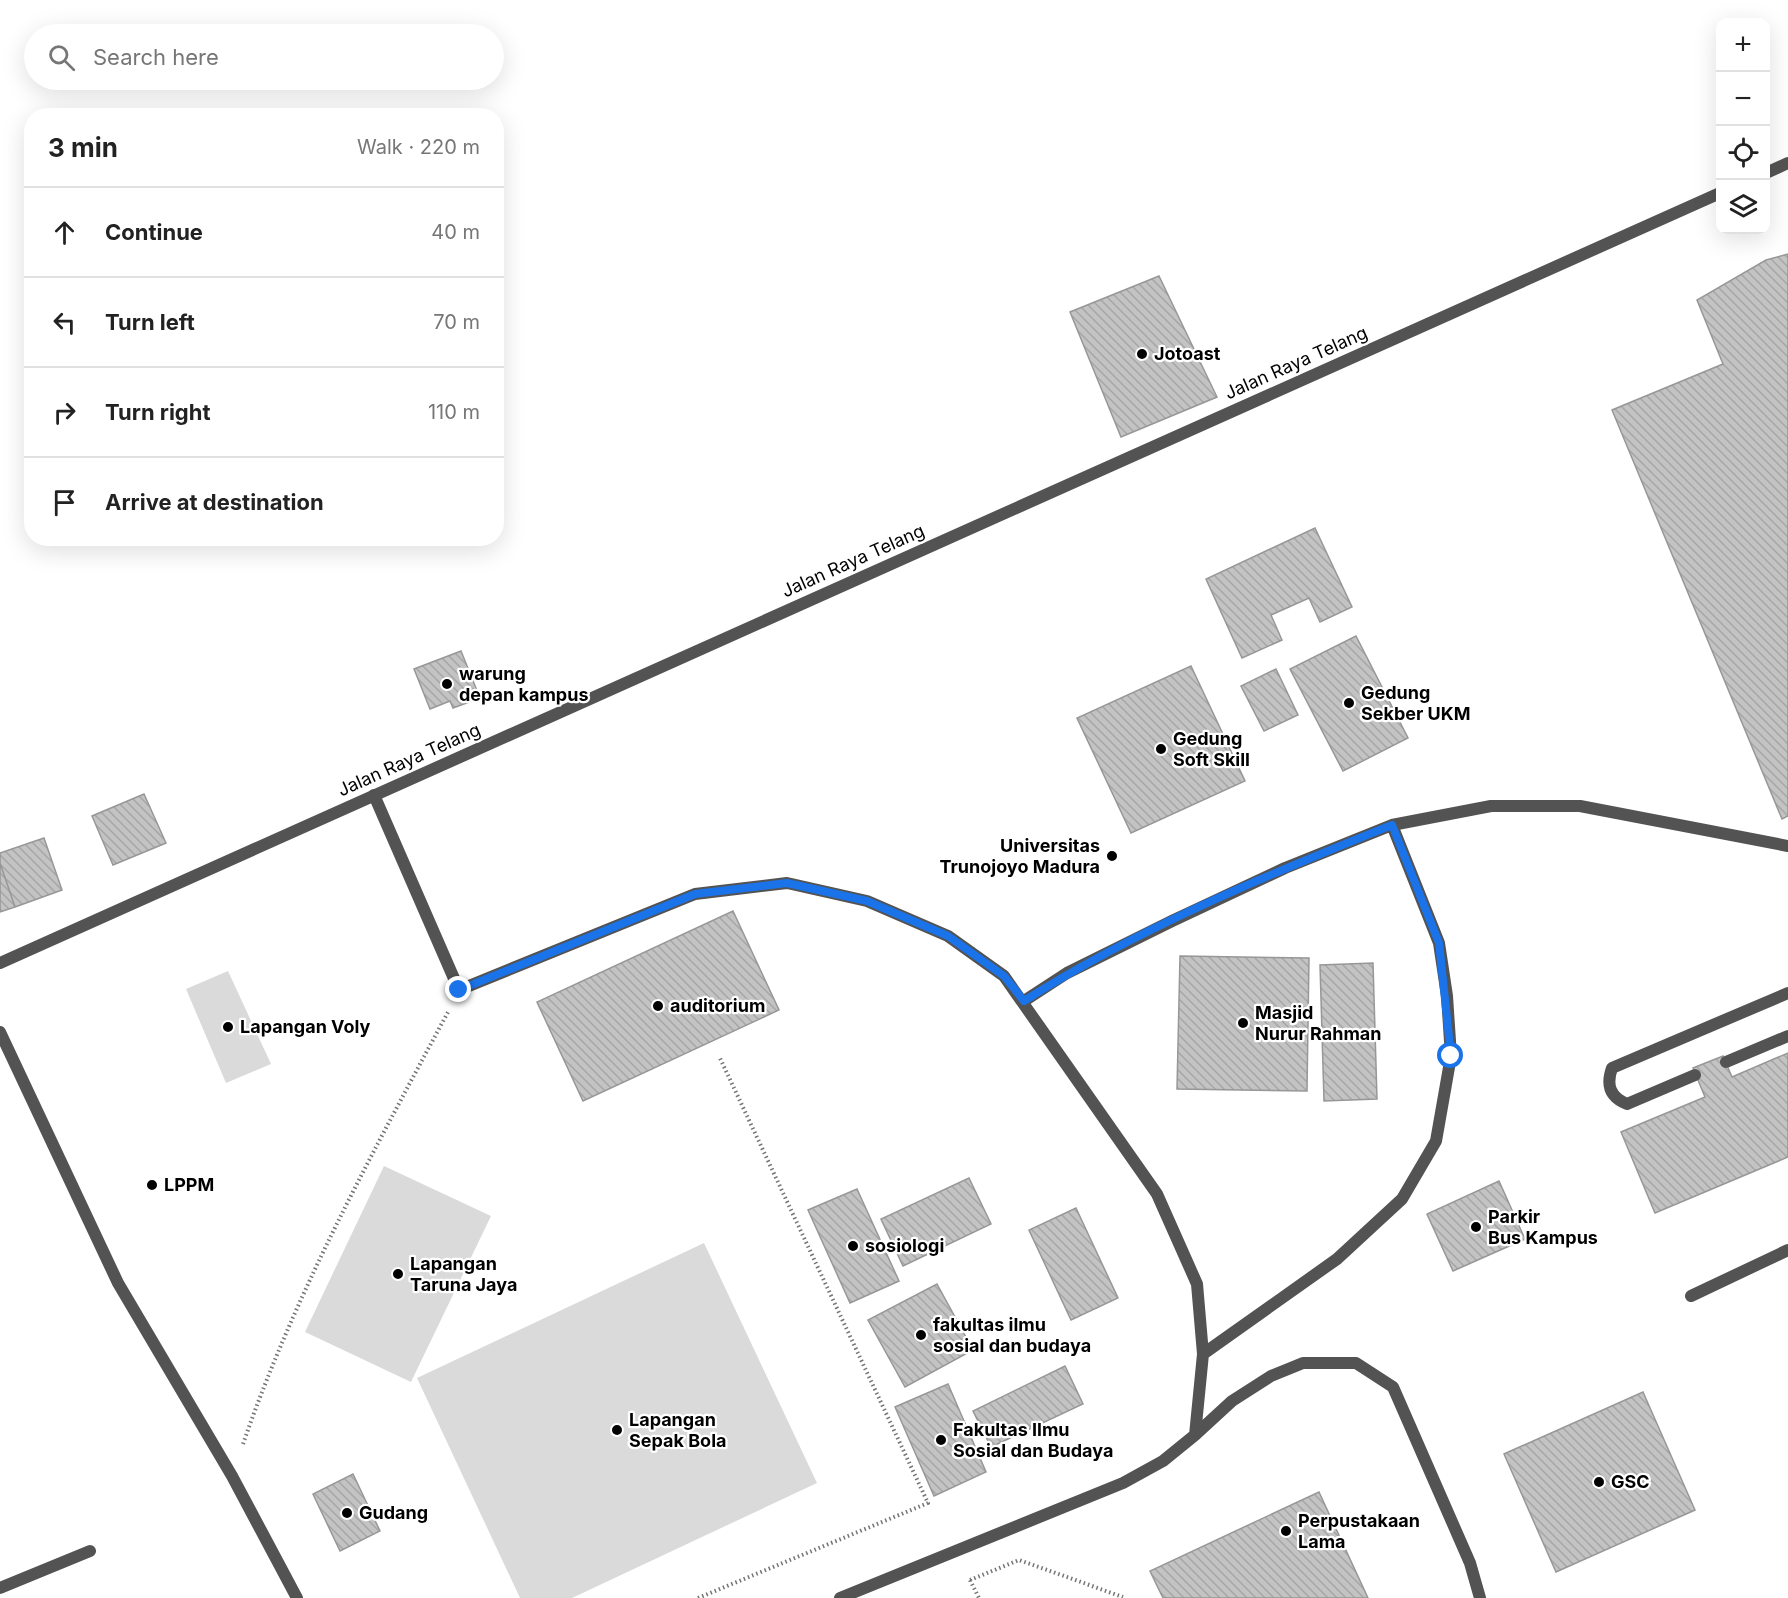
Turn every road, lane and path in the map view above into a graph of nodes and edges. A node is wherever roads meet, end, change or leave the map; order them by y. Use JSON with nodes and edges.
{"nodes":[{"id":1,"x":1788,"y":163,"type":"edge"},
{"id":2,"x":1770,"y":171,"type":"edge"},
{"id":3,"x":1716,"y":195,"type":"edge"},
{"id":4,"x":374,"y":795,"type":"junction"},
{"id":5,"x":1392,"y":825,"type":"junction"},
{"id":6,"x":1788,"y":846,"type":"edge"},
{"id":7,"x":0,"y":963,"type":"edge"},
{"id":8,"x":459,"y":990,"type":"junction"},
{"id":9,"x":1788,"y":993,"type":"edge"},
{"id":10,"x":1024,"y":1001,"type":"junction"},
{"id":11,"x":0,"y":1032,"type":"edge"},
{"id":12,"x":1788,"y":1036,"type":"edge"},
{"id":13,"x":719,"y":1056,"type":"dead end"},
{"id":14,"x":1726,"y":1062,"type":"dead end"},
{"id":15,"x":1695,"y":1075,"type":"dead end"},
{"id":16,"x":1788,"y":1250,"type":"edge"},
{"id":17,"x":1690,"y":1296,"type":"dead end"},
{"id":18,"x":1203,"y":1354,"type":"junction"},
{"id":19,"x":1195,"y":1435,"type":"junction"},
{"id":20,"x":232,"y":1476,"type":"junction"},
{"id":21,"x":90,"y":1551,"type":"dead end"},
{"id":22,"x":970,"y":1580,"type":"dead end"},
{"id":23,"x":0,"y":1588,"type":"edge"},
{"id":24,"x":1123,"y":1597,"type":"edge"},
{"id":25,"x":297,"y":1598,"type":"edge"},
{"id":26,"x":698,"y":1598,"type":"edge"},
{"id":27,"x":840,"y":1598,"type":"edge"},
{"id":28,"x":1480,"y":1598,"type":"edge"}],
"edges":[{"from":1,"to":2,"type":"street"},
{"from":3,"to":4,"type":"street","name":"Jalan Raya Telang"},
{"from":4,"to":7,"type":"street","name":"Jalan Raya Telang"},
{"from":4,"to":8,"type":"street"},
{"from":5,"to":6,"type":"street"},
{"from":5,"to":10,"type":"street"},
{"from":5,"to":18,"type":"street"},
{"from":8,"to":10,"type":"street"},
{"from":8,"to":20,"type":"path"},
{"from":9,"to":15,"type":"street"},
{"from":10,"to":18,"type":"street"},
{"from":11,"to":20,"type":"street"},
{"from":12,"to":14,"type":"street"},
{"from":13,"to":26,"type":"path"},
{"from":16,"to":17,"type":"street"},
{"from":18,"to":19,"type":"street"},
{"from":19,"to":27,"type":"street"},
{"from":19,"to":28,"type":"street"},
{"from":20,"to":25,"type":"street"},
{"from":21,"to":23,"type":"street"},
{"from":22,"to":24,"type":"path"}]}
